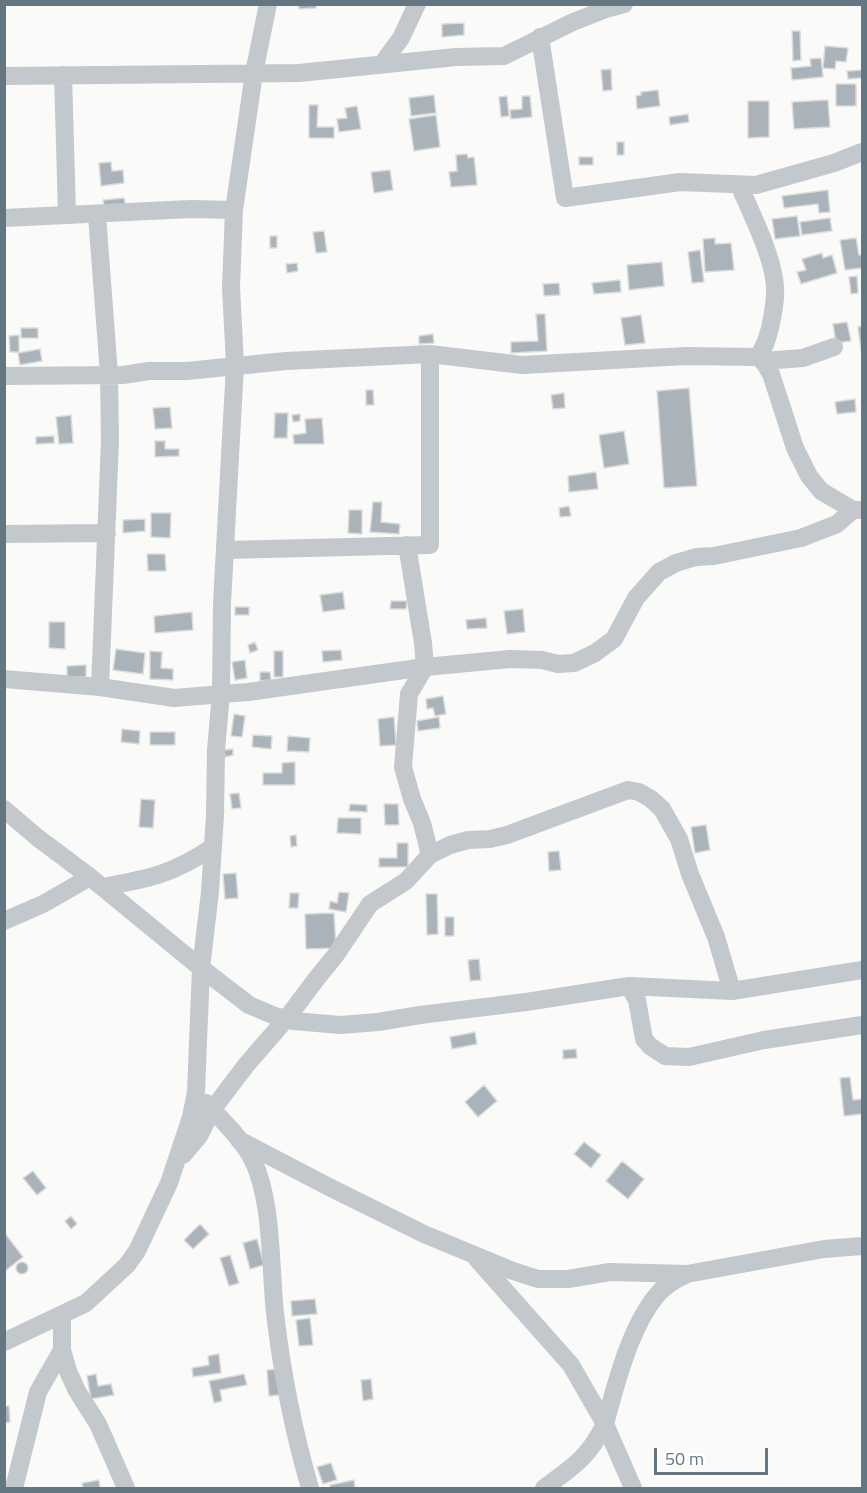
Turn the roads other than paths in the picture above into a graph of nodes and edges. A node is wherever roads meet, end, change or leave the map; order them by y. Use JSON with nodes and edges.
{"nodes":[{"id":1,"x":268,"y":4,"type":"edge"},
{"id":2,"x":417,"y":4,"type":"edge"},
{"id":3,"x":581,"y":4,"type":"edge"},
{"id":4,"x":624,"y":4,"type":"edge"},
{"id":5,"x":573,"y":22,"type":"junction"},
{"id":6,"x":540,"y":37,"type":"junction"},
{"id":7,"x":382,"y":64,"type":"junction"},
{"id":8,"x":254,"y":73,"type":"junction"},
{"id":9,"x":63,"y":75,"type":"junction"},
{"id":10,"x":4,"y":76,"type":"edge"},
{"id":11,"x":862,"y":152,"type":"edge"},
{"id":12,"x":739,"y":185,"type":"junction"},
{"id":13,"x":234,"y":210,"type":"junction"},
{"id":14,"x":67,"y":214,"type":"junction"},
{"id":15,"x":97,"y":214,"type":"junction"},
{"id":16,"x":4,"y":218,"type":"edge"},
{"id":17,"x":834,"y":347,"type":"dead end"},
{"id":18,"x":430,"y":354,"type":"junction"},
{"id":19,"x":760,"y":359,"type":"junction"},
{"id":20,"x":235,"y":365,"type":"junction"},
{"id":21,"x":109,"y":374,"type":"junction"},
{"id":22,"x":4,"y":376,"type":"edge"},
{"id":23,"x":858,"y":510,"type":"edge"},
{"id":24,"x":107,"y":533,"type":"junction"},
{"id":25,"x":4,"y":534,"type":"edge"},
{"id":26,"x":407,"y":545,"type":"junction"},
{"id":27,"x":225,"y":550,"type":"junction"},
{"id":28,"x":425,"y":668,"type":"junction"},
{"id":29,"x":4,"y":679,"type":"edge"},
{"id":30,"x":100,"y":687,"type":"junction"},
{"id":31,"x":221,"y":693,"type":"junction"},
{"id":32,"x":4,"y":809,"type":"edge"},
{"id":33,"x":213,"y":847,"type":"junction"},
{"id":34,"x":430,"y":855,"type":"junction"},
{"id":35,"x":96,"y":882,"type":"junction"},
{"id":36,"x":4,"y":921,"type":"edge"},
{"id":37,"x":201,"y":969,"type":"junction"},
{"id":38,"x":862,"y":970,"type":"edge"},
{"id":39,"x":628,"y":986,"type":"junction"},
{"id":40,"x":732,"y":991,"type":"junction"},
{"id":41,"x":287,"y":1018,"type":"junction"},
{"id":42,"x":862,"y":1025,"type":"edge"},
{"id":43,"x":196,"y":1092,"type":"junction"},
{"id":44,"x":212,"y":1110,"type":"junction"},
{"id":45,"x":239,"y":1140,"type":"junction"},
{"id":46,"x":177,"y":1161,"type":"junction"},
{"id":47,"x":862,"y":1246,"type":"edge"},
{"id":48,"x":473,"y":1254,"type":"junction"},
{"id":49,"x":687,"y":1274,"type":"junction"},
{"id":50,"x":62,"y":1315,"type":"junction"},
{"id":51,"x":4,"y":1342,"type":"edge"},
{"id":52,"x":62,"y":1350,"type":"junction"},
{"id":53,"x":605,"y":1424,"type":"junction"},
{"id":54,"x":14,"y":1488,"type":"edge"},
{"id":55,"x":126,"y":1488,"type":"edge"},
{"id":56,"x":310,"y":1488,"type":"edge"},
{"id":57,"x":544,"y":1488,"type":"edge"},
{"id":58,"x":633,"y":1488,"type":"edge"}],
"edges":[{"from":1,"to":8,"type":"street"},
{"from":2,"to":7,"type":"street"},
{"from":3,"to":5,"type":"street"},
{"from":4,"to":5,"type":"street"},
{"from":5,"to":6,"type":"street"},
{"from":6,"to":7,"type":"street"},
{"from":6,"to":12,"type":"street"},
{"from":7,"to":8,"type":"street"},
{"from":8,"to":9,"type":"street"},
{"from":8,"to":13,"type":"street"},
{"from":9,"to":10,"type":"street"},
{"from":9,"to":14,"type":"street"},
{"from":11,"to":12,"type":"street"},
{"from":12,"to":19,"type":"street"},
{"from":13,"to":15,"type":"street"},
{"from":13,"to":20,"type":"street"},
{"from":14,"to":15,"type":"street"},
{"from":14,"to":16,"type":"street"},
{"from":15,"to":21,"type":"street"},
{"from":17,"to":19,"type":"street"},
{"from":18,"to":19,"type":"street"},
{"from":18,"to":20,"type":"street"},
{"from":18,"to":26,"type":"street"},
{"from":19,"to":23,"type":"street"},
{"from":20,"to":21,"type":"street"},
{"from":20,"to":27,"type":"street"},
{"from":21,"to":22,"type":"street"},
{"from":21,"to":24,"type":"street"},
{"from":23,"to":28,"type":"street"},
{"from":24,"to":25,"type":"street"},
{"from":24,"to":30,"type":"street"},
{"from":26,"to":27,"type":"street"},
{"from":26,"to":28,"type":"street"},
{"from":27,"to":31,"type":"street"},
{"from":28,"to":31,"type":"street"},
{"from":28,"to":34,"type":"street"},
{"from":29,"to":30,"type":"street"},
{"from":30,"to":31,"type":"street"},
{"from":31,"to":33,"type":"street"},
{"from":32,"to":35,"type":"street"},
{"from":33,"to":35,"type":"street"},
{"from":33,"to":37,"type":"street"},
{"from":34,"to":40,"type":"street"},
{"from":34,"to":41,"type":"street"},
{"from":35,"to":36,"type":"street"},
{"from":35,"to":37,"type":"street"},
{"from":37,"to":41,"type":"street"},
{"from":37,"to":43,"type":"street"},
{"from":38,"to":40,"type":"street"},
{"from":39,"to":40,"type":"street"},
{"from":39,"to":41,"type":"street"},
{"from":39,"to":42,"type":"street"},
{"from":41,"to":44,"type":"street"},
{"from":43,"to":44,"type":"street"},
{"from":43,"to":46,"type":"street"},
{"from":44,"to":45,"type":"street"},
{"from":44,"to":46,"type":"street"},
{"from":45,"to":48,"type":"street"},
{"from":45,"to":56,"type":"street"},
{"from":46,"to":50,"type":"street"},
{"from":47,"to":49,"type":"street"},
{"from":48,"to":49,"type":"street"},
{"from":48,"to":53,"type":"street"},
{"from":49,"to":53,"type":"street"},
{"from":50,"to":51,"type":"street"},
{"from":50,"to":52,"type":"street"},
{"from":52,"to":54,"type":"street"},
{"from":52,"to":55,"type":"street"},
{"from":53,"to":57,"type":"street"},
{"from":53,"to":58,"type":"street"}]}
